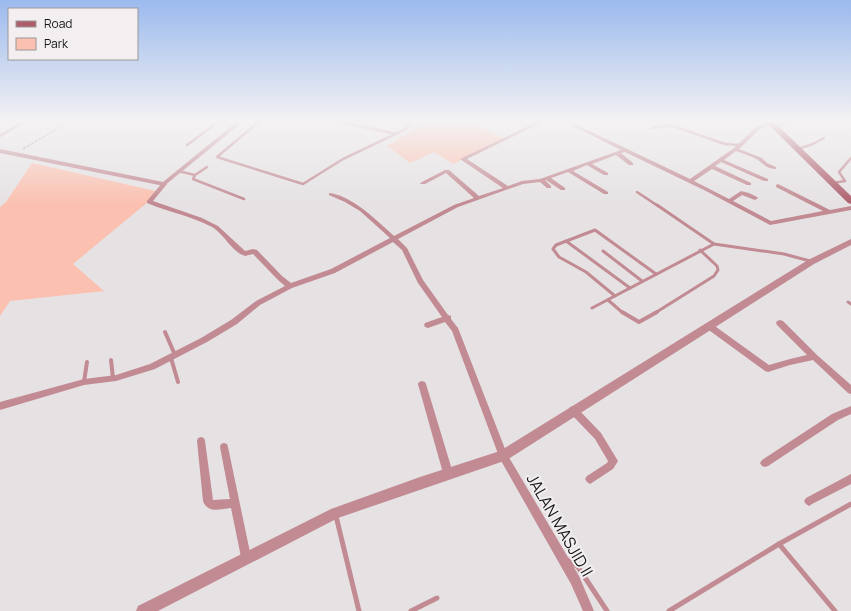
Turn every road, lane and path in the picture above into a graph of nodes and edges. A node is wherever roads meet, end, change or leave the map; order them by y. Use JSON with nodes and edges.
{"nodes":[{"id":1,"x":23,"y":149,"type":"edge"},
{"id":2,"x":206,"y":149,"type":"edge"},
{"id":3,"x":226,"y":149,"type":"edge"},
{"id":4,"x":366,"y":149,"type":"edge"},
{"id":5,"x":485,"y":149,"type":"edge"},
{"id":6,"x":622,"y":149,"type":"edge"},
{"id":7,"x":735,"y":149,"type":"edge"},
{"id":8,"x":740,"y":149,"type":"edge"},
{"id":9,"x":798,"y":149,"type":"edge"},
{"id":10,"x":625,"y":150,"type":"junction"},
{"id":11,"x":0,"y":151,"type":"edge"},
{"id":12,"x":617,"y":152,"type":"junction"},
{"id":13,"x":16,"y":153,"type":"junction"},
{"id":14,"x":851,"y":158,"type":"edge"},
{"id":15,"x":721,"y":160,"type":"junction"},
{"id":16,"x":587,"y":163,"type":"junction"},
{"id":17,"x":631,"y":164,"type":"dead end"},
{"id":18,"x":207,"y":167,"type":"dead end"},
{"id":19,"x":712,"y":167,"type":"junction"},
{"id":20,"x":774,"y":168,"type":"dead end"},
{"id":21,"x":568,"y":170,"type":"junction"},
{"id":22,"x":178,"y":171,"type":"junction"},
{"id":23,"x":606,"y":174,"type":"dead end"},
{"id":24,"x":195,"y":175,"type":"junction"},
{"id":25,"x":544,"y":179,"type":"junction"},
{"id":26,"x":766,"y":180,"type":"dead end"},
{"id":27,"x":690,"y":181,"type":"junction"},
{"id":28,"x":423,"y":183,"type":"dead end"},
{"id":29,"x":832,"y":183,"type":"junction"},
{"id":30,"x":164,"y":184,"type":"junction"},
{"id":31,"x":749,"y":184,"type":"dead end"},
{"id":32,"x":778,"y":186,"type":"dead end"},
{"id":33,"x":549,"y":187,"type":"dead end"},
{"id":34,"x":507,"y":188,"type":"junction"},
{"id":35,"x":563,"y":189,"type":"dead end"},
{"id":36,"x":637,"y":192,"type":"dead end"},
{"id":37,"x":606,"y":193,"type":"dead end"},
{"id":38,"x":331,"y":194,"type":"dead end"},
{"id":39,"x":478,"y":198,"type":"junction"},
{"id":40,"x":755,"y":198,"type":"dead end"},
{"id":41,"x":244,"y":200,"type":"dead end"},
{"id":42,"x":729,"y":201,"type":"junction"},
{"id":43,"x":851,"y":202,"type":"edge"},
{"id":44,"x":851,"y":208,"type":"edge"},
{"id":45,"x":829,"y":212,"type":"junction"},
{"id":46,"x":394,"y":238,"type":"junction"},
{"id":47,"x":566,"y":241,"type":"junction"},
{"id":48,"x":851,"y":242,"type":"edge"},
{"id":49,"x":714,"y":244,"type":"junction"},
{"id":50,"x":700,"y":250,"type":"junction"},
{"id":51,"x":603,"y":251,"type":"dead end"},
{"id":52,"x":811,"y":262,"type":"junction"},
{"id":53,"x":656,"y":274,"type":"junction"},
{"id":54,"x":642,"y":282,"type":"junction"},
{"id":55,"x":290,"y":286,"type":"junction"},
{"id":56,"x":630,"y":288,"type":"junction"},
{"id":57,"x":616,"y":296,"type":"junction"},
{"id":58,"x":608,"y":300,"type":"junction"},
{"id":59,"x":592,"y":308,"type":"dead end"},
{"id":60,"x":448,"y":318,"type":"junction"},
{"id":61,"x":780,"y":324,"type":"dead end"},
{"id":62,"x":428,"y":325,"type":"dead end"},
{"id":63,"x":709,"y":326,"type":"junction"},
{"id":64,"x":165,"y":332,"type":"dead end"},
{"id":65,"x":173,"y":357,"type":"junction"},
{"id":66,"x":814,"y":358,"type":"junction"},
{"id":67,"x":111,"y":360,"type":"dead end"},
{"id":68,"x":87,"y":362,"type":"dead end"},
{"id":69,"x":113,"y":378,"type":"junction"},
{"id":70,"x":84,"y":382,"type":"junction"},
{"id":71,"x":178,"y":382,"type":"dead end"},
{"id":72,"x":422,"y":384,"type":"dead end"},
{"id":73,"x":851,"y":390,"type":"edge"},
{"id":74,"x":0,"y":406,"type":"edge"},
{"id":75,"x":573,"y":410,"type":"junction"},
{"id":76,"x":851,"y":410,"type":"edge"},
{"id":77,"x":201,"y":441,"type":"dead end"},
{"id":78,"x":224,"y":447,"type":"dead end"},
{"id":79,"x":503,"y":456,"type":"junction"},
{"id":80,"x":765,"y":463,"type":"dead end"},
{"id":81,"x":448,"y":473,"type":"junction"},
{"id":82,"x":590,"y":479,"type":"dead end"},
{"id":83,"x":851,"y":479,"type":"edge"},
{"id":84,"x":809,"y":501,"type":"dead end"},
{"id":85,"x":235,"y":503,"type":"junction"},
{"id":86,"x":851,"y":504,"type":"edge"},
{"id":87,"x":335,"y":513,"type":"junction"},
{"id":88,"x":779,"y":544,"type":"junction"},
{"id":89,"x":562,"y":557,"type":"junction"},
{"id":90,"x":246,"y":558,"type":"junction"},
{"id":91,"x":437,"y":598,"type":"dead end"},
{"id":92,"x":143,"y":611,"type":"edge"},
{"id":93,"x":359,"y":611,"type":"edge"},
{"id":94,"x":411,"y":611,"type":"edge"},
{"id":95,"x":589,"y":611,"type":"edge"},
{"id":96,"x":607,"y":611,"type":"edge"},
{"id":97,"x":669,"y":611,"type":"edge"},
{"id":98,"x":835,"y":611,"type":"edge"}],
"edges":[{"from":1,"to":13,"type":"path"},
{"from":2,"to":22,"type":"street"},
{"from":3,"to":4,"type":"lane"},
{"from":5,"to":34,"type":"street"},
{"from":6,"to":10,"type":"street"},
{"from":7,"to":15,"type":"street"},
{"from":8,"to":20,"type":"street"},
{"from":9,"to":29,"type":"main road"},
{"from":10,"to":12,"type":"street"},
{"from":10,"to":27,"type":"street"},
{"from":11,"to":13,"type":"street"},
{"from":12,"to":16,"type":"street"},
{"from":12,"to":17,"type":"street"},
{"from":13,"to":30,"type":"street"},
{"from":14,"to":29,"type":"lane"},
{"from":15,"to":19,"type":"street"},
{"from":15,"to":26,"type":"street"},
{"from":16,"to":21,"type":"street"},
{"from":16,"to":23,"type":"street"},
{"from":18,"to":24,"type":"lane"},
{"from":19,"to":27,"type":"street"},
{"from":19,"to":31,"type":"street"},
{"from":21,"to":25,"type":"street"},
{"from":21,"to":37,"type":"street"},
{"from":22,"to":24,"type":"lane"},
{"from":22,"to":30,"type":"street"},
{"from":24,"to":41,"type":"lane"},
{"from":25,"to":33,"type":"street"},
{"from":25,"to":34,"type":"street"},
{"from":25,"to":35,"type":"street"},
{"from":27,"to":42,"type":"street"},
{"from":28,"to":39,"type":"street"},
{"from":29,"to":43,"type":"main road"},
{"from":30,"to":55,"type":"street"},
{"from":32,"to":45,"type":"street"},
{"from":34,"to":39,"type":"street"},
{"from":36,"to":49,"type":"lane"},
{"from":38,"to":46,"type":"street","name":"JALAN MASJID II"},
{"from":39,"to":46,"type":"street"},
{"from":40,"to":42,"type":"street"},
{"from":42,"to":45,"type":"street"},
{"from":44,"to":45,"type":"street"},
{"from":46,"to":55,"type":"street"},
{"from":46,"to":60,"type":"street","name":"JALAN MASJID II"},
{"from":47,"to":53,"type":"lane"},
{"from":47,"to":56,"type":"lane"},
{"from":47,"to":57,"type":"lane"},
{"from":48,"to":52,"type":"street"},
{"from":49,"to":50,"type":"lane"},
{"from":49,"to":52,"type":"lane"},
{"from":50,"to":53,"type":"lane"},
{"from":50,"to":58,"type":"lane"},
{"from":51,"to":54,"type":"lane"},
{"from":52,"to":63,"type":"street"},
{"from":53,"to":54,"type":"lane"},
{"from":54,"to":56,"type":"lane"},
{"from":55,"to":65,"type":"street"},
{"from":56,"to":57,"type":"lane"},
{"from":57,"to":58,"type":"lane"},
{"from":58,"to":59,"type":"lane"},
{"from":60,"to":62,"type":"street"},
{"from":60,"to":79,"type":"street","name":"JALAN MASJID II"},
{"from":61,"to":66,"type":"street"},
{"from":63,"to":66,"type":"street"},
{"from":63,"to":75,"type":"street"},
{"from":64,"to":65,"type":"lane"},
{"from":65,"to":69,"type":"street"},
{"from":65,"to":71,"type":"lane"},
{"from":66,"to":73,"type":"street"},
{"from":67,"to":69,"type":"lane"},
{"from":68,"to":70,"type":"lane"},
{"from":69,"to":70,"type":"street"},
{"from":70,"to":74,"type":"street"},
{"from":72,"to":81,"type":"street"},
{"from":75,"to":79,"type":"street"},
{"from":75,"to":82,"type":"street"},
{"from":76,"to":80,"type":"street"},
{"from":77,"to":85,"type":"street"},
{"from":78,"to":85,"type":"street"},
{"from":79,"to":81,"type":"street"},
{"from":79,"to":89,"type":"street","name":"JALAN MASJID II"},
{"from":81,"to":87,"type":"street"},
{"from":83,"to":84,"type":"street"},
{"from":85,"to":90,"type":"street"},
{"from":86,"to":88,"type":"lane"},
{"from":87,"to":90,"type":"street"},
{"from":87,"to":93,"type":"lane"},
{"from":88,"to":97,"type":"lane"},
{"from":88,"to":98,"type":"lane"},
{"from":89,"to":95,"type":"street","name":"JALAN MASJID II"},
{"from":89,"to":96,"type":"lane"},
{"from":90,"to":92,"type":"street"},
{"from":91,"to":94,"type":"lane"}]}
